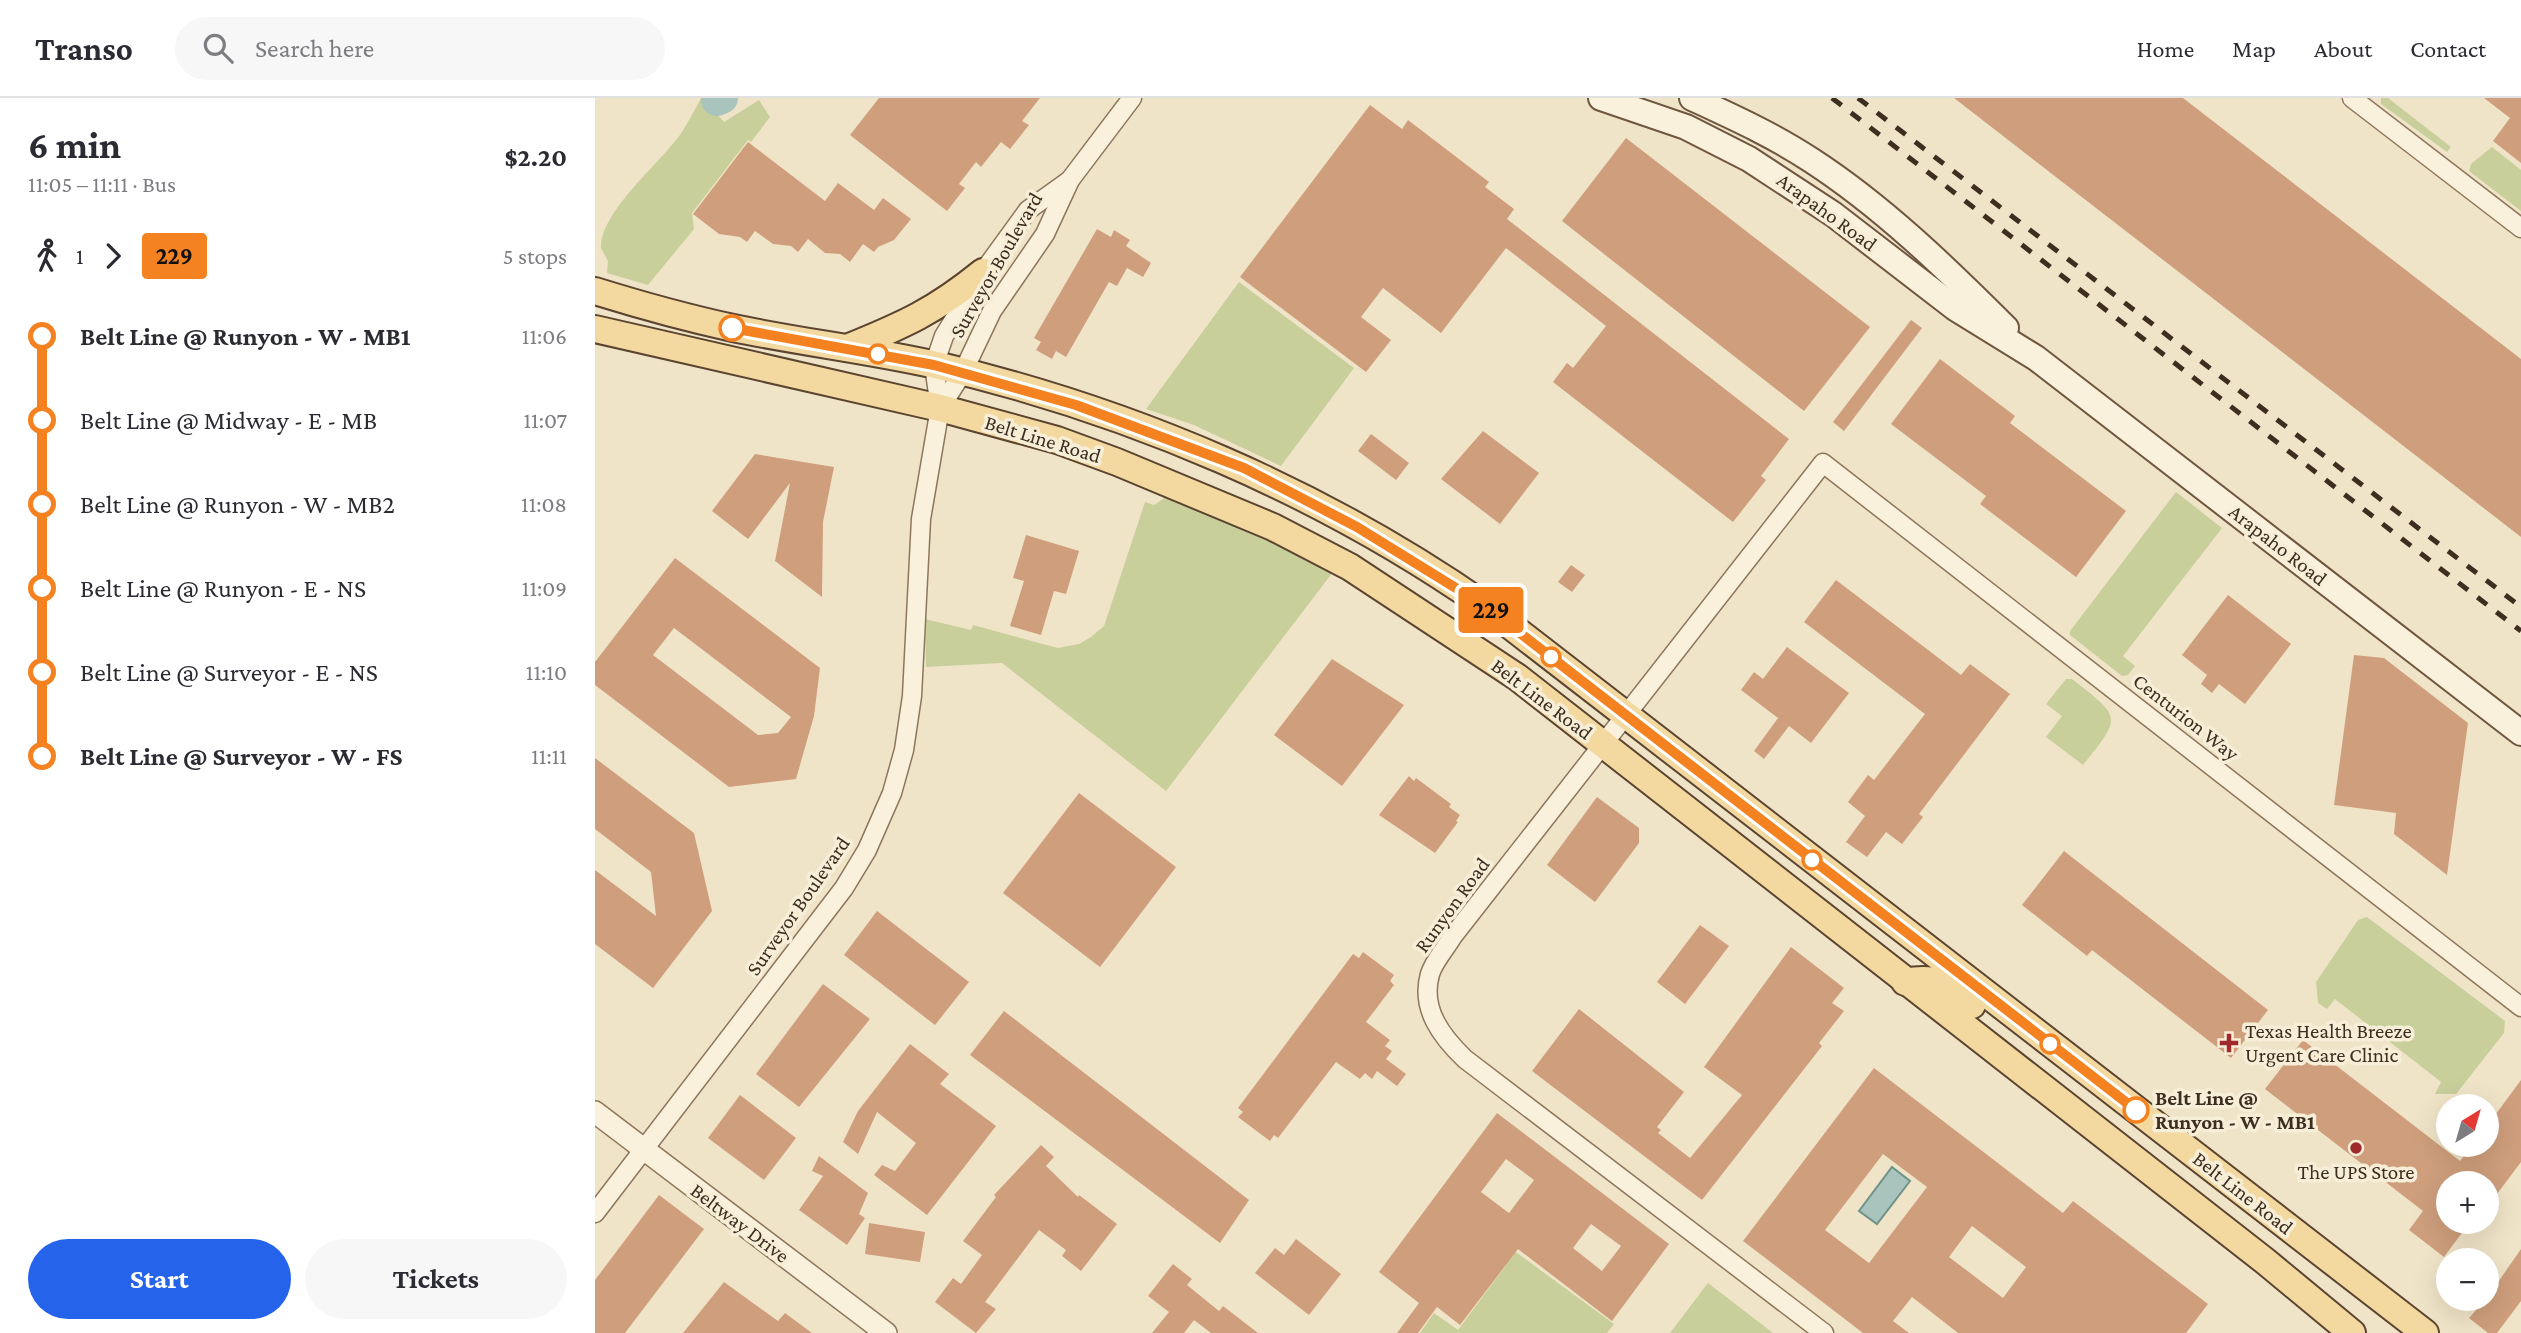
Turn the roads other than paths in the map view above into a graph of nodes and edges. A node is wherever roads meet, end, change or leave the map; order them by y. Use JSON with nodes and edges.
{"nodes":[{"id":1,"x":1132,"y":98,"type":"edge"},
{"id":2,"x":1601,"y":98,"type":"edge"},
{"id":3,"x":1692,"y":98,"type":"edge"},
{"id":4,"x":2352,"y":98,"type":"edge"},
{"id":5,"x":1070,"y":180,"type":"junction"},
{"id":6,"x":2521,"y":228,"type":"edge"},
{"id":7,"x":983,"y":272,"type":"junction"},
{"id":8,"x":595,"y":291,"type":"edge"},
{"id":9,"x":595,"y":329,"type":"edge"},
{"id":10,"x":848,"y":348,"type":"junction"},
{"id":11,"x":2036,"y":358,"type":"junction"},
{"id":12,"x":934,"y":365,"type":"junction"},
{"id":13,"x":963,"y":372,"type":"junction"},
{"id":14,"x":940,"y":408,"type":"junction"},
{"id":15,"x":1823,"y":463,"type":"joint"},
{"id":16,"x":1291,"y":493,"type":"junction"},
{"id":17,"x":1273,"y":527,"type":"junction"},
{"id":18,"x":1626,"y":716,"type":"junction"},
{"id":19,"x":2521,"y":733,"type":"edge"},
{"id":20,"x":1603,"y":745,"type":"junction"},
{"id":21,"x":1828,"y":921,"type":"junction"},
{"id":22,"x":1942,"y":960,"type":"junction"},
{"id":23,"x":1905,"y":982,"type":"junction"},
{"id":24,"x":2521,"y":1007,"type":"edge"},
{"id":25,"x":2020,"y":1021,"type":"junction"},
{"id":26,"x":595,"y":1112,"type":"edge"},
{"id":27,"x":644,"y":1149,"type":"junction"},
{"id":28,"x":2130,"y":1156,"type":"junction"},
{"id":29,"x":2201,"y":1161,"type":"junction"},
{"id":30,"x":595,"y":1213,"type":"edge"},
{"id":31,"x":886,"y":1333,"type":"edge"},
{"id":32,"x":1824,"y":1333,"type":"edge"},
{"id":33,"x":2352,"y":1333,"type":"edge"},
{"id":34,"x":2425,"y":1333,"type":"edge"}],
"edges":[{"from":1,"to":5,"type":"street","name":"Surveyor Boulevard"},
{"from":2,"to":11,"type":"main road","name":"Arapaho Road"},
{"from":3,"to":11,"type":"main road","name":"Arapaho Road"},
{"from":4,"to":6,"type":"street"},
{"from":5,"to":7,"type":"street","name":"Surveyor Boulevard"},
{"from":5,"to":13,"type":"street","name":"Surveyor Boulevard"},
{"from":7,"to":10,"type":"main road"},
{"from":7,"to":12,"type":"street","name":"Surveyor Boulevard"},
{"from":8,"to":10,"type":"main road","name":"Belt Line Road"},
{"from":9,"to":14,"type":"main road","name":"Belt Line Road"},
{"from":10,"to":12,"type":"main road","name":"Belt Line Road"},
{"from":11,"to":19,"type":"main road","name":"Arapaho Road"},
{"from":12,"to":13,"type":"main road","name":"Belt Line Road"},
{"from":12,"to":14,"type":"street","name":"Surveyor Boulevard"},
{"from":13,"to":14,"type":"street","name":"Surveyor Boulevard"},
{"from":13,"to":16,"type":"main road","name":"Belt Line Road"},
{"from":14,"to":17,"type":"main road","name":"Belt Line Road"},
{"from":14,"to":27,"type":"street","name":"Surveyor Boulevard"},
{"from":15,"to":18,"type":"street","name":"Runyon Road"},
{"from":15,"to":24,"type":"street","name":"Centurion Way"},
{"from":16,"to":17,"type":"main road"},
{"from":16,"to":18,"type":"main road","name":"Belt Line Road"},
{"from":17,"to":20,"type":"main road","name":"Belt Line Road"},
{"from":18,"to":20,"type":"street","name":"Runyon Road"},
{"from":18,"to":22,"type":"main road","name":"Belt Line Road"},
{"from":20,"to":21,"type":"main road","name":"Belt Line Road"},
{"from":20,"to":32,"type":"street","name":"Runyon Road"},
{"from":21,"to":22,"type":"main road"},
{"from":21,"to":23,"type":"main road","name":"Belt Line Road"},
{"from":22,"to":25,"type":"main road","name":"Belt Line Road"},
{"from":23,"to":25,"type":"main road"},
{"from":23,"to":28,"type":"main road","name":"Belt Line Road"},
{"from":25,"to":29,"type":"main road","name":"Belt Line Road"},
{"from":26,"to":27,"type":"street","name":"Beltway Drive"},
{"from":27,"to":30,"type":"street","name":"Surveyor Boulevard"},
{"from":27,"to":31,"type":"street","name":"Beltway Drive"},
{"from":28,"to":29,"type":"main road"},
{"from":28,"to":33,"type":"main road","name":"Belt Line Road"},
{"from":29,"to":34,"type":"main road","name":"Belt Line Road"}]}
